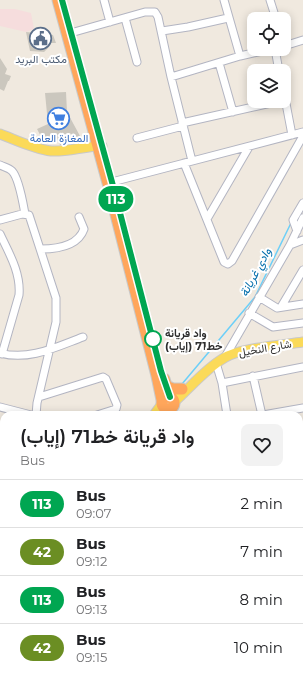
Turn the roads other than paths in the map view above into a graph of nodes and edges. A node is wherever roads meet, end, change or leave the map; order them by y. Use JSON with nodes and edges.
{"nodes":[{"id":1,"x":58,"y":0,"type":"edge"},
{"id":2,"x":62,"y":0,"type":"edge"},
{"id":3,"x":104,"y":0,"type":"edge"},
{"id":4,"x":224,"y":0,"type":"edge"},
{"id":5,"x":270,"y":0,"type":"edge"},
{"id":6,"x":274,"y":12,"type":"edge"},
{"id":7,"x":125,"y":18,"type":"junction"},
{"id":8,"x":228,"y":18,"type":"junction"},
{"id":9,"x":110,"y":22,"type":"junction"},
{"id":10,"x":162,"y":31,"type":"junction"},
{"id":11,"x":69,"y":34,"type":"junction"},
{"id":12,"x":303,"y":40,"type":"edge"},
{"id":13,"x":291,"y":44,"type":"edge"},
{"id":14,"x":247,"y":54,"type":"edge"},
{"id":15,"x":240,"y":56,"type":"junction"},
{"id":16,"x":137,"y":62,"type":"dead end"},
{"id":17,"x":219,"y":63,"type":"junction"},
{"id":18,"x":171,"y":77,"type":"junction"},
{"id":19,"x":248,"y":108,"type":"edge"},
{"id":20,"x":285,"y":108,"type":"edge"},
{"id":21,"x":233,"y":112,"type":"junction"},
{"id":22,"x":183,"y":125,"type":"junction"},
{"id":23,"x":303,"y":132,"type":"edge"},
{"id":24,"x":0,"y":134,"type":"edge"},
{"id":25,"x":292,"y":135,"type":"junction"},
{"id":26,"x":303,"y":136,"type":"edge"},
{"id":27,"x":137,"y":138,"type":"dead end"},
{"id":28,"x":100,"y":146,"type":"junction"},
{"id":29,"x":249,"y":147,"type":"junction"},
{"id":30,"x":188,"y":162,"type":"junction"},
{"id":31,"x":0,"y":165,"type":"edge"},
{"id":32,"x":110,"y":183,"type":"junction"},
{"id":33,"x":303,"y":203,"type":"edge"},
{"id":34,"x":25,"y":214,"type":"junction"},
{"id":35,"x":80,"y":217,"type":"dead end"},
{"id":36,"x":207,"y":218,"type":"junction"},
{"id":37,"x":303,"y":218,"type":"edge"},
{"id":38,"x":0,"y":220,"type":"edge"},
{"id":39,"x":297,"y":231,"type":"junction"},
{"id":40,"x":0,"y":234,"type":"edge"},
{"id":41,"x":303,"y":240,"type":"edge"},
{"id":42,"x":290,"y":245,"type":"junction"},
{"id":43,"x":40,"y":249,"type":"junction"},
{"id":44,"x":303,"y":270,"type":"edge"},
{"id":45,"x":259,"y":297,"type":"junction"},
{"id":46,"x":303,"y":304,"type":"edge"},
{"id":47,"x":280,"y":308,"type":"junction"},
{"id":48,"x":249,"y":313,"type":"junction"},
{"id":49,"x":303,"y":323,"type":"edge"},
{"id":50,"x":83,"y":337,"type":"dead end"},
{"id":51,"x":303,"y":342,"type":"edge"},
{"id":52,"x":50,"y":349,"type":"junction"},
{"id":53,"x":1,"y":354,"type":"edge"},
{"id":54,"x":225,"y":357,"type":"junction"},
{"id":55,"x":216,"y":363,"type":"junction"},
{"id":56,"x":303,"y":367,"type":"edge"},
{"id":57,"x":253,"y":376,"type":"junction"},
{"id":58,"x":196,"y":380,"type":"junction"},
{"id":59,"x":222,"y":383,"type":"junction"},
{"id":60,"x":166,"y":386,"type":"junction"},
{"id":61,"x":182,"y":389,"type":"junction"},
{"id":62,"x":39,"y":397,"type":"junction"},
{"id":63,"x":0,"y":407,"type":"edge"},
{"id":64,"x":166,"y":408,"type":"edge"},
{"id":65,"x":303,"y":408,"type":"edge"},
{"id":66,"x":16,"y":411,"type":"edge"},
{"id":67,"x":37,"y":411,"type":"edge"},
{"id":68,"x":110,"y":411,"type":"edge"},
{"id":69,"x":226,"y":411,"type":"edge"},
{"id":70,"x":261,"y":411,"type":"edge"},
{"id":71,"x":288,"y":411,"type":"edge"}],
"edges":[{"from":1,"to":11,"type":"highway"},
{"from":2,"to":11,"type":"highway"},
{"from":3,"to":9,"type":"street"},
{"from":4,"to":8,"type":"street"},
{"from":5,"to":6,"type":"street"},
{"from":7,"to":9,"type":"street"},
{"from":7,"to":10,"type":"street"},
{"from":7,"to":16,"type":"street"},
{"from":8,"to":10,"type":"street"},
{"from":8,"to":15,"type":"street"},
{"from":9,"to":11,"type":"street"},
{"from":10,"to":18,"type":"street"},
{"from":11,"to":28,"type":"highway"},
{"from":12,"to":13,"type":"street"},
{"from":14,"to":15,"type":"street"},
{"from":15,"to":17,"type":"street"},
{"from":17,"to":18,"type":"street"},
{"from":17,"to":21,"type":"street"},
{"from":18,"to":22,"type":"street"},
{"from":19,"to":21,"type":"street"},
{"from":20,"to":25,"type":"street"},
{"from":21,"to":22,"type":"street"},
{"from":22,"to":27,"type":"street"},
{"from":22,"to":30,"type":"street"},
{"from":23,"to":25,"type":"street"},
{"from":24,"to":28,"type":"main road"},
{"from":25,"to":29,"type":"street"},
{"from":26,"to":36,"type":"street"},
{"from":28,"to":32,"type":"highway"},
{"from":29,"to":30,"type":"street"},
{"from":29,"to":36,"type":"street"},
{"from":30,"to":32,"type":"street"},
{"from":30,"to":36,"type":"street"},
{"from":31,"to":34,"type":"street"},
{"from":32,"to":60,"type":"highway"},
{"from":32,"to":64,"type":"highway"},
{"from":33,"to":39,"type":"street"},
{"from":34,"to":38,"type":"street"},
{"from":34,"to":43,"type":"street"},
{"from":35,"to":43,"type":"street"},
{"from":37,"to":39,"type":"street"},
{"from":39,"to":42,"type":"street"},
{"from":40,"to":53,"type":"street"},
{"from":41,"to":42,"type":"street"},
{"from":42,"to":45,"type":"street"},
{"from":43,"to":52,"type":"street"},
{"from":44,"to":47,"type":"street"},
{"from":45,"to":47,"type":"street"},
{"from":45,"to":48,"type":"street"},
{"from":46,"to":47,"type":"street"},
{"from":48,"to":49,"type":"street"},
{"from":48,"to":54,"type":"street"},
{"from":50,"to":52,"type":"street"},
{"from":51,"to":54,"type":"main road","name":"شارع النخيل"},
{"from":52,"to":53,"type":"street"},
{"from":52,"to":62,"type":"street"},
{"from":54,"to":55,"type":"main road","name":"شارع النخيل"},
{"from":55,"to":58,"type":"main road","name":"شارع النخيل"},
{"from":55,"to":59,"type":"street"},
{"from":56,"to":57,"type":"street"},
{"from":57,"to":59,"type":"street"},
{"from":57,"to":70,"type":"street"},
{"from":58,"to":61,"type":"main road"},
{"from":58,"to":64,"type":"main road","name":"شارع النخيل"},
{"from":59,"to":69,"type":"street"},
{"from":60,"to":61,"type":"highway"},
{"from":60,"to":64,"type":"highway"},
{"from":61,"to":64,"type":"main road"},
{"from":62,"to":67,"type":"street"},
{"from":62,"to":68,"type":"street"},
{"from":63,"to":66,"type":"street"},
{"from":65,"to":71,"type":"street"}]}
